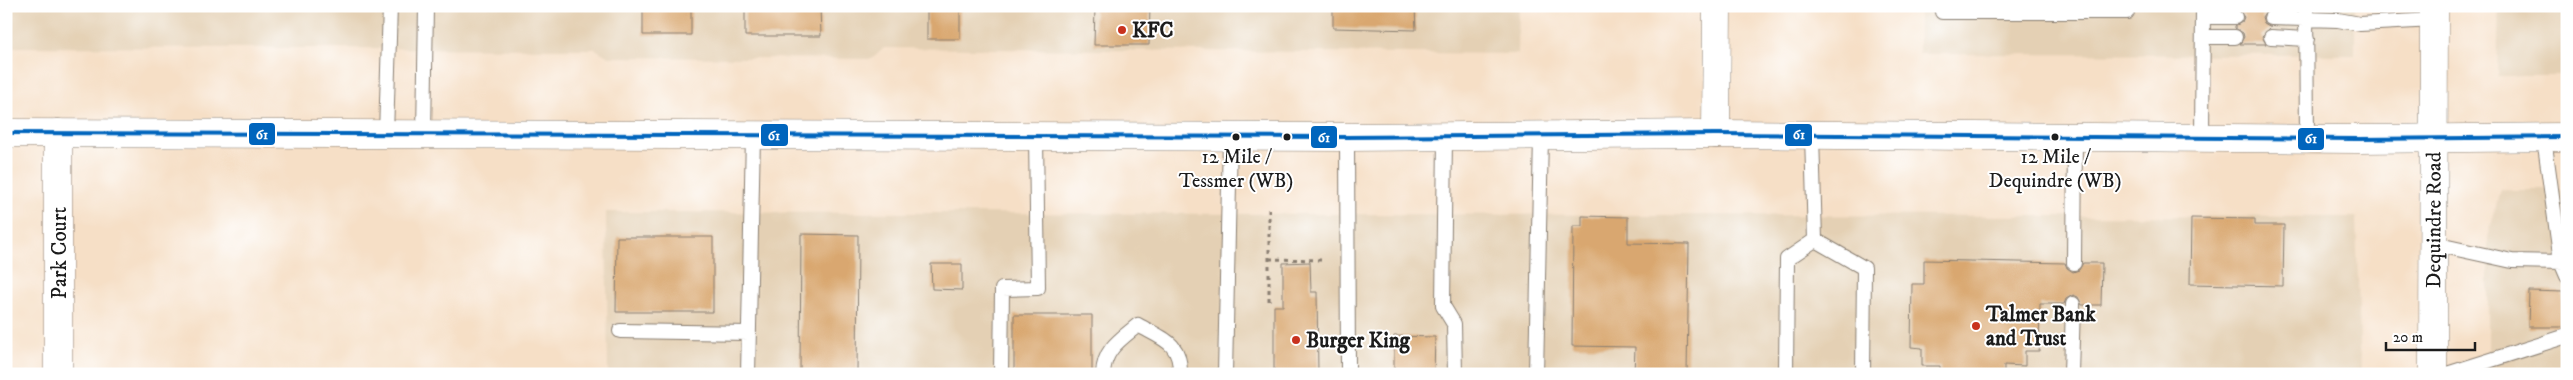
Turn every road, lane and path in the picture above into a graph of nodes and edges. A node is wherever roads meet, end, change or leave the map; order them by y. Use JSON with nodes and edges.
{"nodes":[{"id":1,"x":390,"y":6,"type":"edge"},
{"id":2,"x":426,"y":6,"type":"edge"},
{"id":3,"x":1718,"y":6,"type":"edge"},
{"id":4,"x":1962,"y":9,"type":"edge"},
{"id":5,"x":1942,"y":12,"type":"dead end"},
{"id":6,"x":2127,"y":12,"type":"dead end"},
{"id":7,"x":2203,"y":12,"type":"edge"},
{"id":8,"x":2306,"y":13,"type":"edge"},
{"id":9,"x":2339,"y":13,"type":"edge"},
{"id":10,"x":2434,"y":13,"type":"edge"},
{"id":11,"x":2235,"y":17,"type":"dead end"},
{"id":12,"x":2271,"y":18,"type":"dead end"},
{"id":13,"x":2203,"y":37,"type":"junction"},
{"id":14,"x":2235,"y":37,"type":"dead end"},
{"id":15,"x":2271,"y":38,"type":"dead end"},
{"id":16,"x":2307,"y":39,"type":"junction"},
{"id":17,"x":6,"y":133,"type":"edge"},
{"id":18,"x":58,"y":133,"type":"junction"},
{"id":19,"x":386,"y":134,"type":"junction"},
{"id":20,"x":424,"y":134,"type":"junction"},
{"id":21,"x":1716,"y":134,"type":"junction"},
{"id":22,"x":1812,"y":135,"type":"junction"},
{"id":23,"x":753,"y":136,"type":"junction"},
{"id":24,"x":1036,"y":136,"type":"junction"},
{"id":25,"x":1230,"y":136,"type":"junction"},
{"id":26,"x":1348,"y":136,"type":"junction"},
{"id":27,"x":1445,"y":136,"type":"junction"},
{"id":28,"x":1541,"y":136,"type":"junction"},
{"id":29,"x":2434,"y":137,"type":"junction"},
{"id":30,"x":2556,"y":137,"type":"edge"},
{"id":31,"x":2075,"y":138,"type":"junction"},
{"id":32,"x":2202,"y":138,"type":"junction"},
{"id":33,"x":2307,"y":138,"type":"junction"},
{"id":34,"x":1269,"y":209,"type":"dead end"},
{"id":35,"x":1815,"y":240,"type":"junction"},
{"id":36,"x":2434,"y":244,"type":"junction"},
{"id":37,"x":1269,"y":259,"type":"junction"},
{"id":38,"x":1321,"y":260,"type":"dead end"},
{"id":39,"x":2564,"y":262,"type":"edge"},
{"id":40,"x":2074,"y":263,"type":"dead end"},
{"id":41,"x":2567,"y":276,"type":"edge"},
{"id":42,"x":1269,"y":303,"type":"dead end"},
{"id":43,"x":2073,"y":304,"type":"dead end"},
{"id":44,"x":620,"y":331,"type":"dead end"},
{"id":45,"x":749,"y":334,"type":"junction"},
{"id":46,"x":2567,"y":336,"type":"edge"},
{"id":47,"x":58,"y":374,"type":"edge"},
{"id":48,"x":748,"y":374,"type":"edge"},
{"id":49,"x":1001,"y":374,"type":"edge"},
{"id":50,"x":1103,"y":374,"type":"edge"},
{"id":51,"x":1180,"y":374,"type":"edge"},
{"id":52,"x":1225,"y":374,"type":"edge"},
{"id":53,"x":1348,"y":374,"type":"edge"},
{"id":54,"x":1455,"y":374,"type":"edge"},
{"id":55,"x":1536,"y":374,"type":"edge"},
{"id":56,"x":1786,"y":374,"type":"edge"},
{"id":57,"x":1863,"y":374,"type":"edge"},
{"id":58,"x":2071,"y":374,"type":"edge"},
{"id":59,"x":2433,"y":374,"type":"edge"},
{"id":60,"x":2447,"y":374,"type":"edge"}],
"edges":[{"from":1,"to":19,"type":"lane"},
{"from":2,"to":20,"type":"lane"},
{"from":3,"to":21,"type":"main road"},
{"from":4,"to":5,"type":"lane"},
{"from":4,"to":6,"type":"lane"},
{"from":7,"to":11,"type":"lane"},
{"from":7,"to":13,"type":"lane"},
{"from":8,"to":9,"type":"lane"},
{"from":8,"to":12,"type":"lane"},
{"from":8,"to":16,"type":"lane"},
{"from":9,"to":10,"type":"lane"},
{"from":10,"to":29,"type":"main road","name":"Dequindre Road"},
{"from":13,"to":14,"type":"lane"},
{"from":13,"to":32,"type":"lane"},
{"from":15,"to":16,"type":"lane"},
{"from":16,"to":33,"type":"lane"},
{"from":17,"to":18,"type":"main road"},
{"from":18,"to":19,"type":"main road"},
{"from":18,"to":47,"type":"main road","name":"Park Court"},
{"from":19,"to":20,"type":"main road"},
{"from":20,"to":23,"type":"main road"},
{"from":21,"to":22,"type":"main road"},
{"from":21,"to":28,"type":"main road"},
{"from":22,"to":31,"type":"main road"},
{"from":22,"to":35,"type":"lane"},
{"from":23,"to":24,"type":"main road"},
{"from":23,"to":45,"type":"lane"},
{"from":24,"to":25,"type":"main road"},
{"from":24,"to":49,"type":"lane"},
{"from":25,"to":26,"type":"main road"},
{"from":25,"to":52,"type":"lane"},
{"from":26,"to":27,"type":"main road"},
{"from":26,"to":53,"type":"lane"},
{"from":27,"to":28,"type":"main road"},
{"from":27,"to":54,"type":"lane"},
{"from":28,"to":55,"type":"lane"},
{"from":29,"to":30,"type":"main road"},
{"from":29,"to":33,"type":"main road"},
{"from":29,"to":36,"type":"main road","name":"Dequindre Road"},
{"from":30,"to":39,"type":"lane"},
{"from":31,"to":32,"type":"main road"},
{"from":31,"to":40,"type":"lane"},
{"from":32,"to":33,"type":"main road"},
{"from":34,"to":37,"type":"path"},
{"from":35,"to":56,"type":"lane"},
{"from":35,"to":57,"type":"lane"},
{"from":36,"to":39,"type":"lane"},
{"from":36,"to":59,"type":"main road","name":"Dequindre Road"},
{"from":37,"to":38,"type":"path"},
{"from":37,"to":42,"type":"path"},
{"from":39,"to":41,"type":"lane"},
{"from":43,"to":58,"type":"lane"},
{"from":44,"to":45,"type":"lane"},
{"from":45,"to":48,"type":"lane"},
{"from":46,"to":60,"type":"lane"},
{"from":50,"to":51,"type":"lane"}]}
